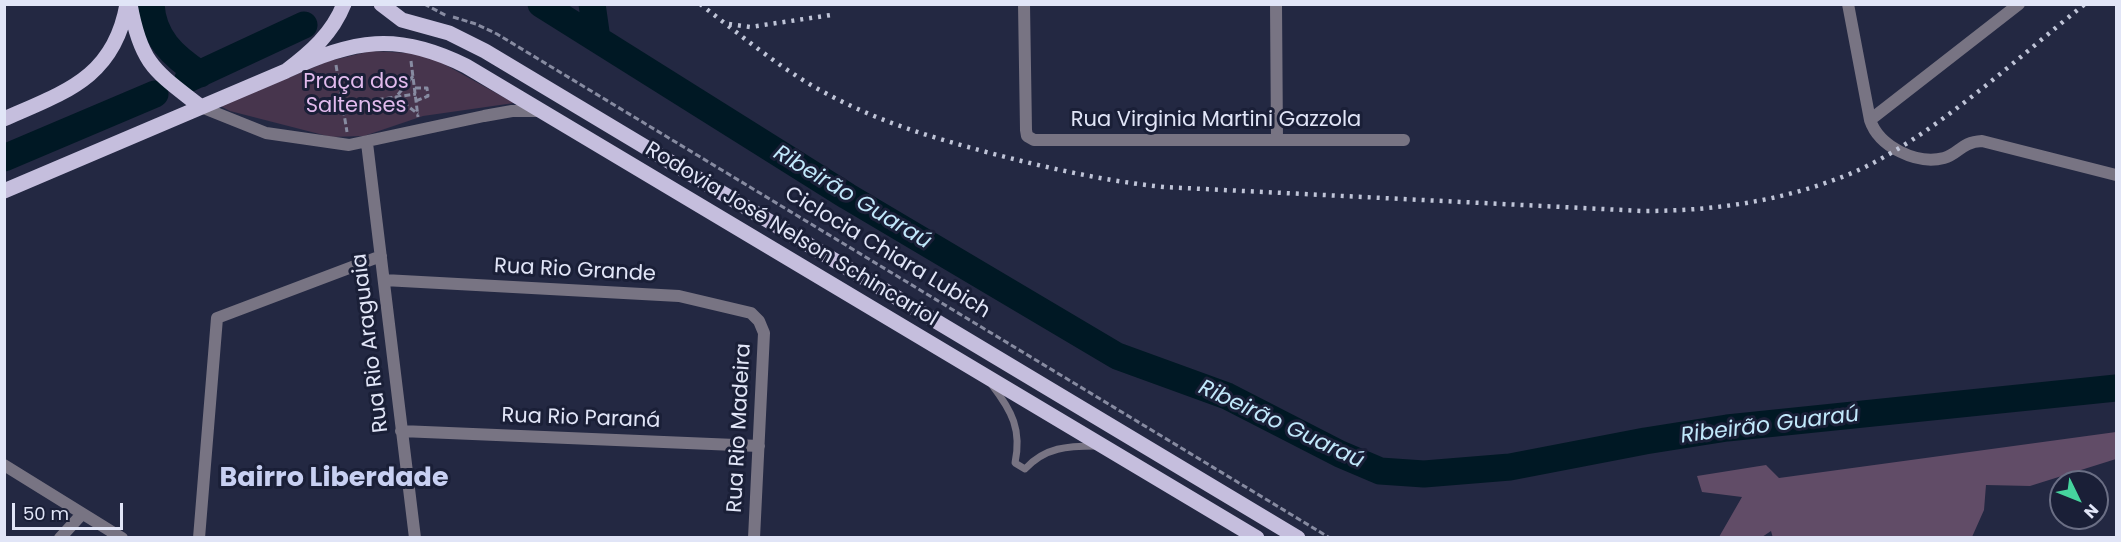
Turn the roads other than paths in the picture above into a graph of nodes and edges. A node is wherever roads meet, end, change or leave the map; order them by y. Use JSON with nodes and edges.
{"nodes":[{"id":1,"x":128,"y":4,"type":"edge"},
{"id":2,"x":344,"y":4,"type":"edge"},
{"id":3,"x":381,"y":4,"type":"edge"},
{"id":4,"x":1024,"y":4,"type":"edge"},
{"id":5,"x":1276,"y":4,"type":"edge"},
{"id":6,"x":1848,"y":4,"type":"edge"},
{"id":7,"x":2019,"y":4,"type":"edge"},
{"id":8,"x":286,"y":70,"type":"junction"},
{"id":9,"x":201,"y":107,"type":"junction"},
{"id":10,"x":543,"y":111,"type":"junction"},
{"id":11,"x":4,"y":119,"type":"edge"},
{"id":12,"x":1870,"y":120,"type":"junction"},
{"id":13,"x":1277,"y":140,"type":"junction"},
{"id":14,"x":1404,"y":140,"type":"dead end"},
{"id":15,"x":367,"y":143,"type":"junction"},
{"id":16,"x":2116,"y":175,"type":"edge"},
{"id":17,"x":4,"y":191,"type":"edge"},
{"id":18,"x":381,"y":256,"type":"junction"},
{"id":19,"x":384,"y":280,"type":"junction"},
{"id":20,"x":759,"y":321,"type":"joint"},
{"id":21,"x":985,"y":376,"type":"junction"},
{"id":22,"x":401,"y":431,"type":"junction"},
{"id":23,"x":759,"y":446,"type":"junction"},
{"id":24,"x":1103,"y":446,"type":"junction"},
{"id":25,"x":4,"y":465,"type":"edge"},
{"id":26,"x":82,"y":514,"type":"junction"},
{"id":27,"x":60,"y":537,"type":"edge"},
{"id":28,"x":122,"y":537,"type":"edge"},
{"id":29,"x":199,"y":537,"type":"edge"},
{"id":30,"x":415,"y":537,"type":"edge"},
{"id":31,"x":754,"y":537,"type":"edge"},
{"id":32,"x":1257,"y":537,"type":"edge"},
{"id":33,"x":1298,"y":537,"type":"edge"}],
"edges":[{"from":1,"to":9,"type":"main road"},
{"from":1,"to":11,"type":"main road"},
{"from":2,"to":8,"type":"main road"},
{"from":3,"to":33,"type":"main road","name":"Rodovia José Nelson Schincariol"},
{"from":4,"to":13,"type":"street","name":"Rua Virginia Martini Gazzola"},
{"from":5,"to":13,"type":"street"},
{"from":6,"to":12,"type":"street"},
{"from":7,"to":12,"type":"street"},
{"from":8,"to":9,"type":"main road"},
{"from":8,"to":10,"type":"main road","name":"Rodovia José Nelson Schincariol"},
{"from":9,"to":15,"type":"street"},
{"from":9,"to":17,"type":"main road"},
{"from":10,"to":15,"type":"street"},
{"from":10,"to":21,"type":"main road","name":"Rodovia José Nelson Schincariol"},
{"from":12,"to":16,"type":"street"},
{"from":13,"to":14,"type":"street","name":"Rua Virginia Martini Gazzola"},
{"from":15,"to":18,"type":"street","name":"Rua Rio Araguaia"},
{"from":18,"to":19,"type":"street","name":"Rua Rio Araguaia"},
{"from":18,"to":29,"type":"street"},
{"from":19,"to":20,"type":"street","name":"Rua Rio Grande"},
{"from":19,"to":22,"type":"street","name":"Rua Rio Araguaia"},
{"from":20,"to":23,"type":"street","name":"Rua Rio Madeira"},
{"from":21,"to":24,"type":"main road","name":"Rodovia José Nelson Schincariol"},
{"from":21,"to":24,"type":"lane"},
{"from":22,"to":23,"type":"street","name":"Rua Rio Paraná"},
{"from":22,"to":30,"type":"street","name":"Rua Rio Araguaia"},
{"from":23,"to":31,"type":"street","name":"Rua Rio Madeira"},
{"from":24,"to":32,"type":"main road","name":"Rodovia José Nelson Schincariol"},
{"from":25,"to":26,"type":"street"},
{"from":26,"to":27,"type":"street"},
{"from":26,"to":28,"type":"street"}]}
